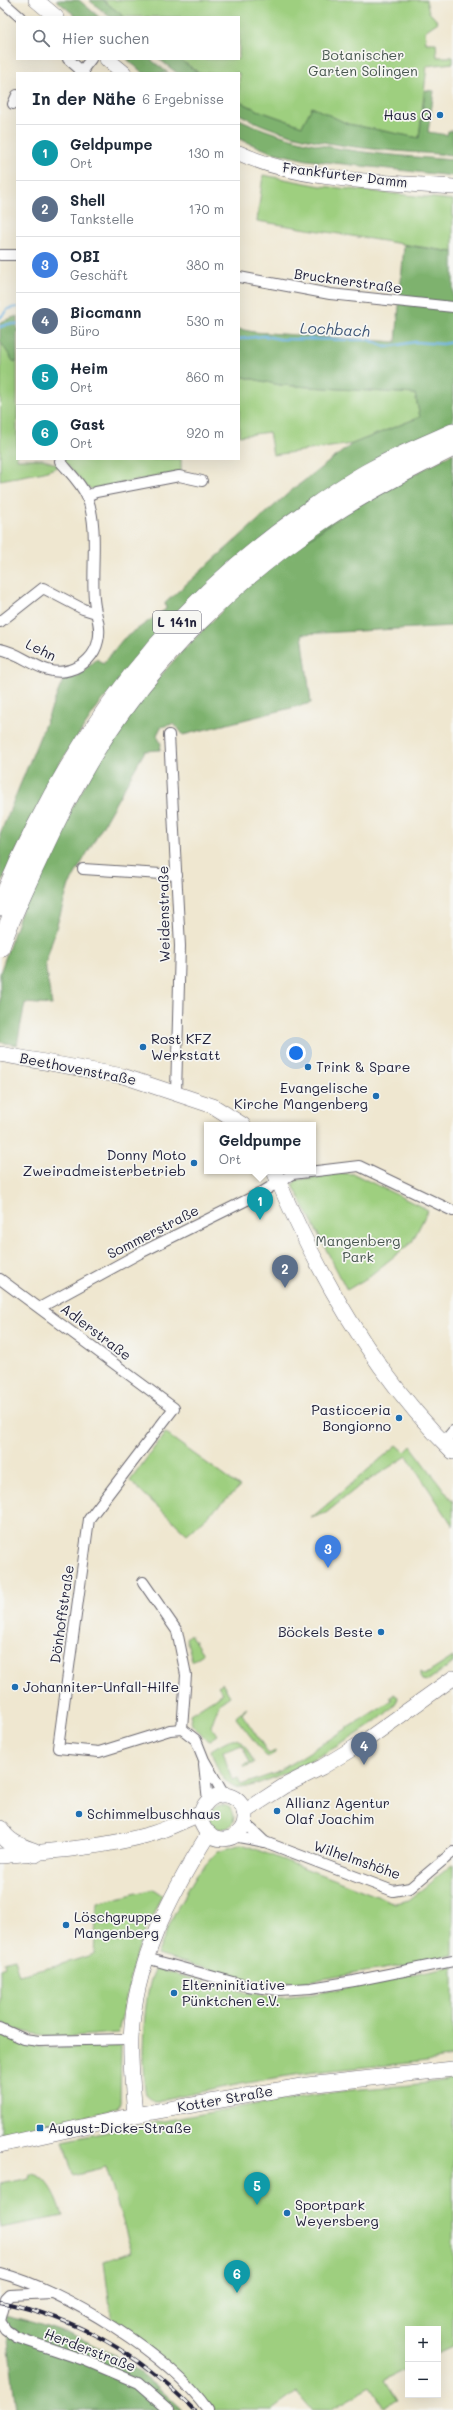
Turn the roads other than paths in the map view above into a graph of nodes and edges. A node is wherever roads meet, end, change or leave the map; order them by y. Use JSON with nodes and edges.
{"nodes":[{"id":1,"x":36,"y":0,"type":"edge"},
{"id":2,"x":3,"y":2,"type":"dead end"},
{"id":3,"x":19,"y":16,"type":"edge"},
{"id":4,"x":55,"y":16,"type":"edge"},
{"id":5,"x":69,"y":60,"type":"edge"},
{"id":6,"x":90,"y":60,"type":"edge"},
{"id":7,"x":108,"y":60,"type":"edge"},
{"id":8,"x":82,"y":72,"type":"edge"},
{"id":9,"x":123,"y":72,"type":"edge"},
{"id":10,"x":240,"y":153,"type":"edge"},
{"id":11,"x":453,"y":187,"type":"edge"},
{"id":12,"x":0,"y":255,"type":"edge"},
{"id":13,"x":16,"y":255,"type":"edge"},
{"id":14,"x":240,"y":277,"type":"edge"},
{"id":15,"x":453,"y":306,"type":"edge"},
{"id":16,"x":453,"y":433,"type":"edge"},
{"id":17,"x":453,"y":447,"type":"edge"},
{"id":18,"x":60,"y":461,"type":"dead end"},
{"id":19,"x":202,"y":481,"type":"dead end"},
{"id":20,"x":87,"y":496,"type":"junction"},
{"id":21,"x":96,"y":613,"type":"junction"},
{"id":22,"x":0,"y":622,"type":"edge"},
{"id":23,"x":0,"y":648,"type":"edge"},
{"id":24,"x":169,"y":735,"type":"dead end"},
{"id":25,"x":83,"y":869,"type":"dead end"},
{"id":26,"x":177,"y":875,"type":"junction"},
{"id":27,"x":0,"y":907,"type":"edge"},
{"id":28,"x":0,"y":947,"type":"edge"},
{"id":29,"x":0,"y":1055,"type":"edge"},
{"id":30,"x":176,"y":1093,"type":"junction"},
{"id":31,"x":238,"y":1122,"type":"edge"},
{"id":32,"x":316,"y":1171,"type":"edge"},
{"id":33,"x":298,"y":1174,"type":"edge"},
{"id":34,"x":279,"y":1177,"type":"edge"},
{"id":35,"x":453,"y":1211,"type":"edge"},
{"id":36,"x":0,"y":1279,"type":"edge"},
{"id":37,"x":41,"y":1307,"type":"junction"},
{"id":38,"x":174,"y":1408,"type":"joint"},
{"id":39,"x":450,"y":1442,"type":"edge"},
{"id":40,"x":143,"y":1582,"type":"dead end"},
{"id":41,"x":453,"y":1678,"type":"edge"},
{"id":42,"x":182,"y":1729,"type":"junction"},
{"id":43,"x":204,"y":1760,"type":"junction"},
{"id":44,"x":284,"y":1786,"type":"junction"},
{"id":45,"x":230,"y":1797,"type":"junction"},
{"id":46,"x":244,"y":1817,"type":"junction"},
{"id":47,"x":212,"y":1824,"type":"junction"},
{"id":48,"x":1,"y":1839,"type":"edge"},
{"id":49,"x":265,"y":1842,"type":"junction"},
{"id":50,"x":453,"y":1852,"type":"edge"},
{"id":51,"x":35,"y":1853,"type":"junction"},
{"id":52,"x":0,"y":1856,"type":"edge"},
{"id":53,"x":146,"y":1958,"type":"junction"},
{"id":54,"x":453,"y":1961,"type":"edge"},
{"id":55,"x":0,"y":2028,"type":"edge"},
{"id":56,"x":131,"y":2039,"type":"junction"},
{"id":57,"x":453,"y":2069,"type":"edge"},
{"id":58,"x":135,"y":2115,"type":"junction"},
{"id":59,"x":0,"y":2145,"type":"edge"},
{"id":60,"x":0,"y":2273,"type":"edge"},
{"id":61,"x":52,"y":2293,"type":"junction"},
{"id":62,"x":0,"y":2321,"type":"edge"},
{"id":63,"x":169,"y":2410,"type":"edge"},
{"id":64,"x":208,"y":2410,"type":"edge"}],
"edges":[{"from":1,"to":4,"type":"main road"},
{"from":2,"to":3,"type":"street"},
{"from":5,"to":8,"type":"street"},
{"from":6,"to":8,"type":"street"},
{"from":7,"to":9,"type":"main road"},
{"from":10,"to":11,"type":"main road","name":"Frankfurter Damm"},
{"from":12,"to":13,"type":"street"},
{"from":14,"to":15,"type":"street","name":"Brucknerstraße"},
{"from":16,"to":27,"type":"highway","number":"L 141n"},
{"from":17,"to":28,"type":"highway","number":"L 141n"},
{"from":18,"to":20,"type":"street","name":"Lehn"},
{"from":19,"to":20,"type":"street"},
{"from":20,"to":21,"type":"street","name":"Lehn"},
{"from":21,"to":22,"type":"street"},
{"from":21,"to":23,"type":"street","name":"Lehn"},
{"from":24,"to":26,"type":"street","name":"Weidenstraße"},
{"from":25,"to":26,"type":"street"},
{"from":26,"to":30,"type":"street","name":"Weidenstraße"},
{"from":29,"to":30,"type":"main road","name":"Beethovenstraße"},
{"from":30,"to":31,"type":"main road","name":"Beethovenstraße"},
{"from":32,"to":35,"type":"street"},
{"from":33,"to":34,"type":"street"},
{"from":34,"to":37,"type":"street","name":"Sommerstraße"},
{"from":34,"to":39,"type":"main road"},
{"from":36,"to":37,"type":"street","name":"Adlerstraße"},
{"from":37,"to":38,"type":"street","name":"Adlerstraße"},
{"from":38,"to":42,"type":"street","name":"Dönhoffstraße"},
{"from":40,"to":42,"type":"street"},
{"from":41,"to":44,"type":"main road"},
{"from":42,"to":43,"type":"street"},
{"from":43,"to":45,"type":"street"},
{"from":43,"to":47,"type":"street"},
{"from":44,"to":45,"type":"main road"},
{"from":44,"to":46,"type":"main road"},
{"from":45,"to":46,"type":"main road"},
{"from":45,"to":47,"type":"main road"},
{"from":46,"to":47,"type":"main road"},
{"from":46,"to":49,"type":"street","name":"Wilhelmshöhe"},
{"from":47,"to":49,"type":"street","name":"Wilhelmshöhe"},
{"from":47,"to":51,"type":"main road"},
{"from":47,"to":53,"type":"main road"},
{"from":48,"to":51,"type":"highway"},
{"from":49,"to":50,"type":"street","name":"Wilhelmshöhe"},
{"from":51,"to":52,"type":"main road"},
{"from":53,"to":54,"type":"street"},
{"from":53,"to":56,"type":"main road"},
{"from":55,"to":56,"type":"street"},
{"from":56,"to":58,"type":"main road"},
{"from":57,"to":58,"type":"main road","name":"Kotter Straße"},
{"from":58,"to":59,"type":"main road","name":"Kotter Straße"},
{"from":60,"to":61,"type":"street"},
{"from":61,"to":62,"type":"street"},
{"from":61,"to":64,"type":"street"},
{"from":62,"to":63,"type":"street","name":"Herderstraße"}]}
